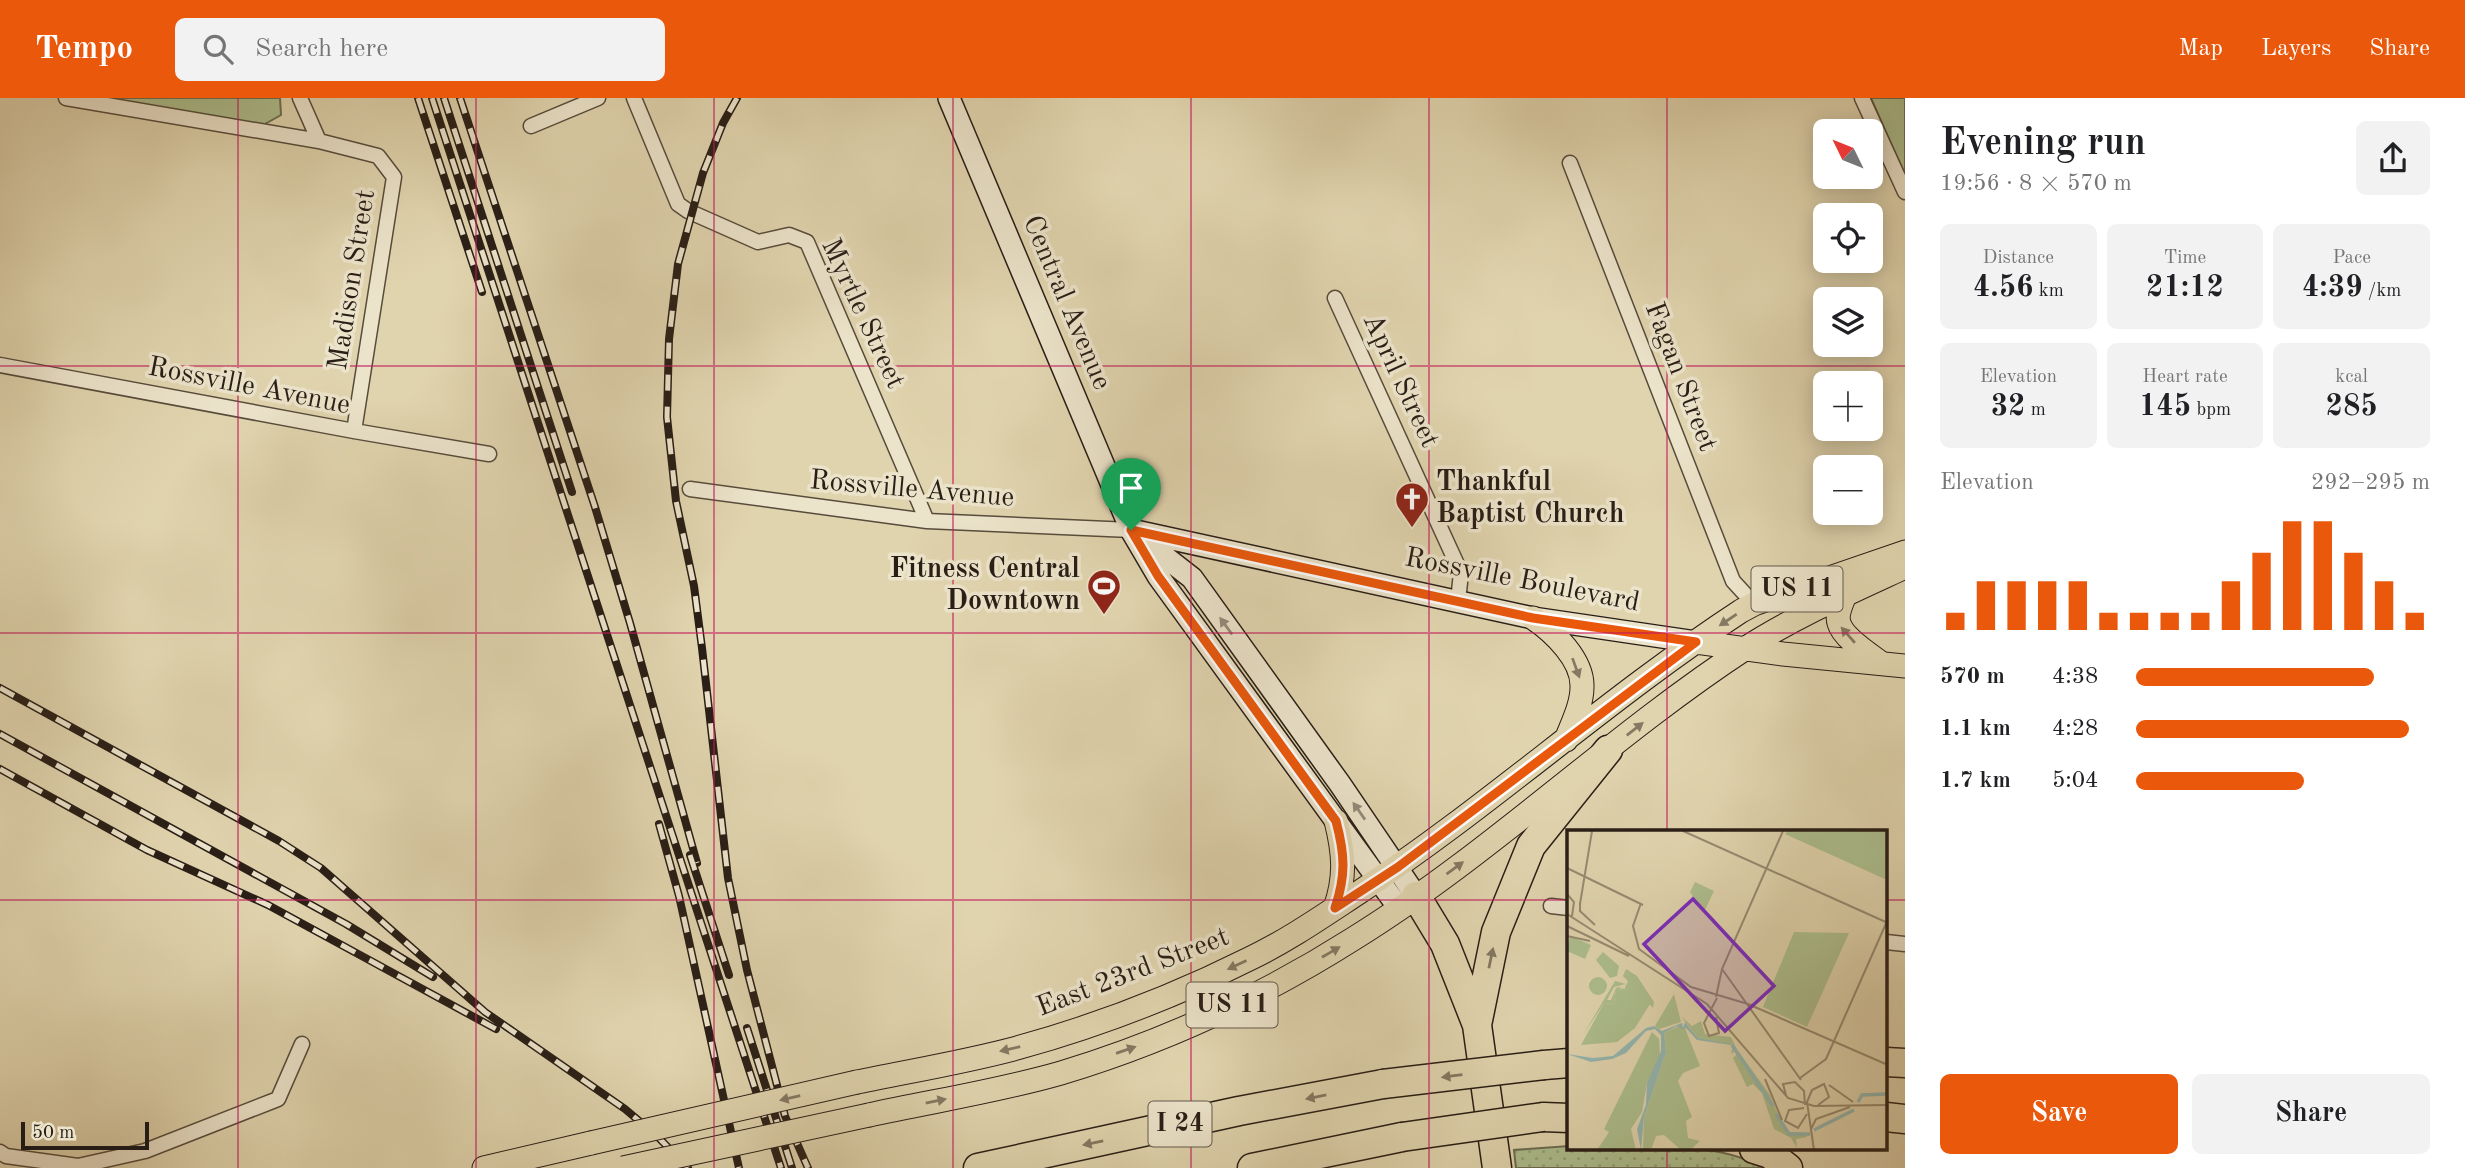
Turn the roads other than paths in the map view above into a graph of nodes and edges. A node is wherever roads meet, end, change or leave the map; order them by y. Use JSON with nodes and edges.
{"nodes":[{"id":1,"x":66,"y":98,"type":"edge"},
{"id":2,"x":300,"y":98,"type":"edge"},
{"id":3,"x":598,"y":98,"type":"edge"},
{"id":4,"x":634,"y":98,"type":"edge"},
{"id":5,"x":949,"y":98,"type":"edge"},
{"id":6,"x":1862,"y":98,"type":"edge"},
{"id":7,"x":531,"y":126,"type":"dead end"},
{"id":8,"x":319,"y":141,"type":"junction"},
{"id":9,"x":1570,"y":163,"type":"dead end"},
{"id":10,"x":1905,"y":192,"type":"edge"},
{"id":11,"x":1335,"y":298,"type":"dead end"},
{"id":12,"x":0,"y":365,"type":"edge"},
{"id":13,"x":354,"y":431,"type":"junction"},
{"id":14,"x":489,"y":454,"type":"dead end"},
{"id":15,"x":690,"y":489,"type":"dead end"},
{"id":16,"x":927,"y":520,"type":"junction"},
{"id":17,"x":1131,"y":530,"type":"junction"},
{"id":18,"x":1905,"y":552,"type":"edge"},
{"id":19,"x":1905,"y":567,"type":"edge"},
{"id":20,"x":1845,"y":595,"type":"junction"},
{"id":21,"x":1458,"y":601,"type":"junction"},
{"id":22,"x":1754,"y":604,"type":"junction"},
{"id":23,"x":1533,"y":618,"type":"junction"},
{"id":24,"x":1696,"y":642,"type":"junction"},
{"id":25,"x":1745,"y":649,"type":"junction"},
{"id":26,"x":1881,"y":663,"type":"junction"},
{"id":27,"x":1905,"y":666,"type":"edge"},
{"id":28,"x":1565,"y":740,"type":"junction"},
{"id":29,"x":1608,"y":750,"type":"junction"},
{"id":30,"x":1336,"y":821,"type":"junction"},
{"id":31,"x":1389,"y":873,"type":"junction"},
{"id":32,"x":1408,"y":902,"type":"junction"},
{"id":33,"x":1551,"y":906,"type":"dead end"},
{"id":34,"x":1335,"y":908,"type":"junction"},
{"id":35,"x":1567,"y":908,"type":"edge"},
{"id":36,"x":1477,"y":1025,"type":"junction"},
{"id":37,"x":302,"y":1044,"type":"dead end"},
{"id":38,"x":1557,"y":1064,"type":"edge"},
{"id":39,"x":1556,"y":1118,"type":"edge"},
{"id":40,"x":1757,"y":1150,"type":"edge"},
{"id":41,"x":0,"y":1152,"type":"edge"},
{"id":42,"x":484,"y":1168,"type":"edge"},
{"id":43,"x":624,"y":1168,"type":"edge"},
{"id":44,"x":978,"y":1168,"type":"edge"},
{"id":45,"x":1252,"y":1168,"type":"edge"},
{"id":46,"x":1497,"y":1168,"type":"edge"},
{"id":47,"x":1788,"y":1168,"type":"edge"}],
"edges":[{"from":1,"to":8,"type":"street"},
{"from":2,"to":8,"type":"street"},
{"from":3,"to":7,"type":"street"},
{"from":4,"to":16,"type":"street","name":"Myrtle Street"},
{"from":5,"to":17,"type":"main road","name":"Central Avenue"},
{"from":6,"to":10,"type":"street"},
{"from":8,"to":13,"type":"street","name":"Madison Street"},
{"from":9,"to":22,"type":"street","name":"Fagan Street"},
{"from":11,"to":21,"type":"street","name":"April Street"},
{"from":12,"to":13,"type":"street","name":"Rossville Avenue"},
{"from":13,"to":14,"type":"street","name":"Rossville Avenue"},
{"from":15,"to":16,"type":"street","name":"Rossville Avenue"},
{"from":16,"to":17,"type":"street","name":"Rossville Avenue"},
{"from":17,"to":21,"type":"main road","name":"Rossville Boulevard"},
{"from":17,"to":30,"type":"main road","name":"Central Avenue"},
{"from":31,"to":17,"type":"main road","name":"Central Avenue","one_way":true},
{"from":18,"to":22,"type":"main road","name":"East 23rd Street","number":"US 11"},
{"from":19,"to":20,"type":"main road","number":"US 11"},
{"from":20,"to":25,"type":"main road","number":"US 11"},
{"from":26,"to":20,"type":"main road","one_way":true},
{"from":21,"to":23,"type":"main road","name":"Rossville Boulevard"},
{"from":22,"to":24,"type":"main road","name":"East 23rd Street","number":"US 11","one_way":true},
{"from":23,"to":24,"type":"main road","name":"Rossville Boulevard"},
{"from":23,"to":28,"type":"main road","one_way":true},
{"from":24,"to":25,"type":"main road","name":"Rossville Boulevard"},
{"from":24,"to":28,"type":"main road","name":"East 23rd Street","number":"US 11"},
{"from":25,"to":26,"type":"main road","name":"Rossville Boulevard"},
{"from":29,"to":25,"type":"main road","number":"US 11","one_way":true},
{"from":26,"to":27,"type":"main road","name":"Rossville Boulevard"},
{"from":28,"to":31,"type":"main road","name":"East 23rd Street","number":"US 11"},
{"from":32,"to":29,"type":"main road","number":"US 11","one_way":true},
{"from":36,"to":29,"type":"highway","one_way":true},
{"from":30,"to":31,"type":"main road","name":"Central Avenue"},
{"from":30,"to":34,"type":"main road"},
{"from":31,"to":32,"type":"main road","name":"Central Avenue"},
{"from":31,"to":34,"type":"main road","name":"East 23rd Street","number":"US 11"},
{"from":32,"to":36,"type":"highway"},
{"from":43,"to":32,"type":"main road","number":"US 11","one_way":true,"bridge":true},
{"from":33,"to":35,"type":"street"},
{"from":34,"to":42,"type":"main road","name":"East 23rd Street","number":"US 11","one_way":true,"bridge":true},
{"from":36,"to":46,"type":"highway"},
{"from":37,"to":41,"type":"street"},
{"from":38,"to":44,"type":"highway","number":"I 24","one_way":true,"bridge":true},
{"from":39,"to":45,"type":"highway","bridge":true},
{"from":40,"to":47,"type":"highway"}]}
